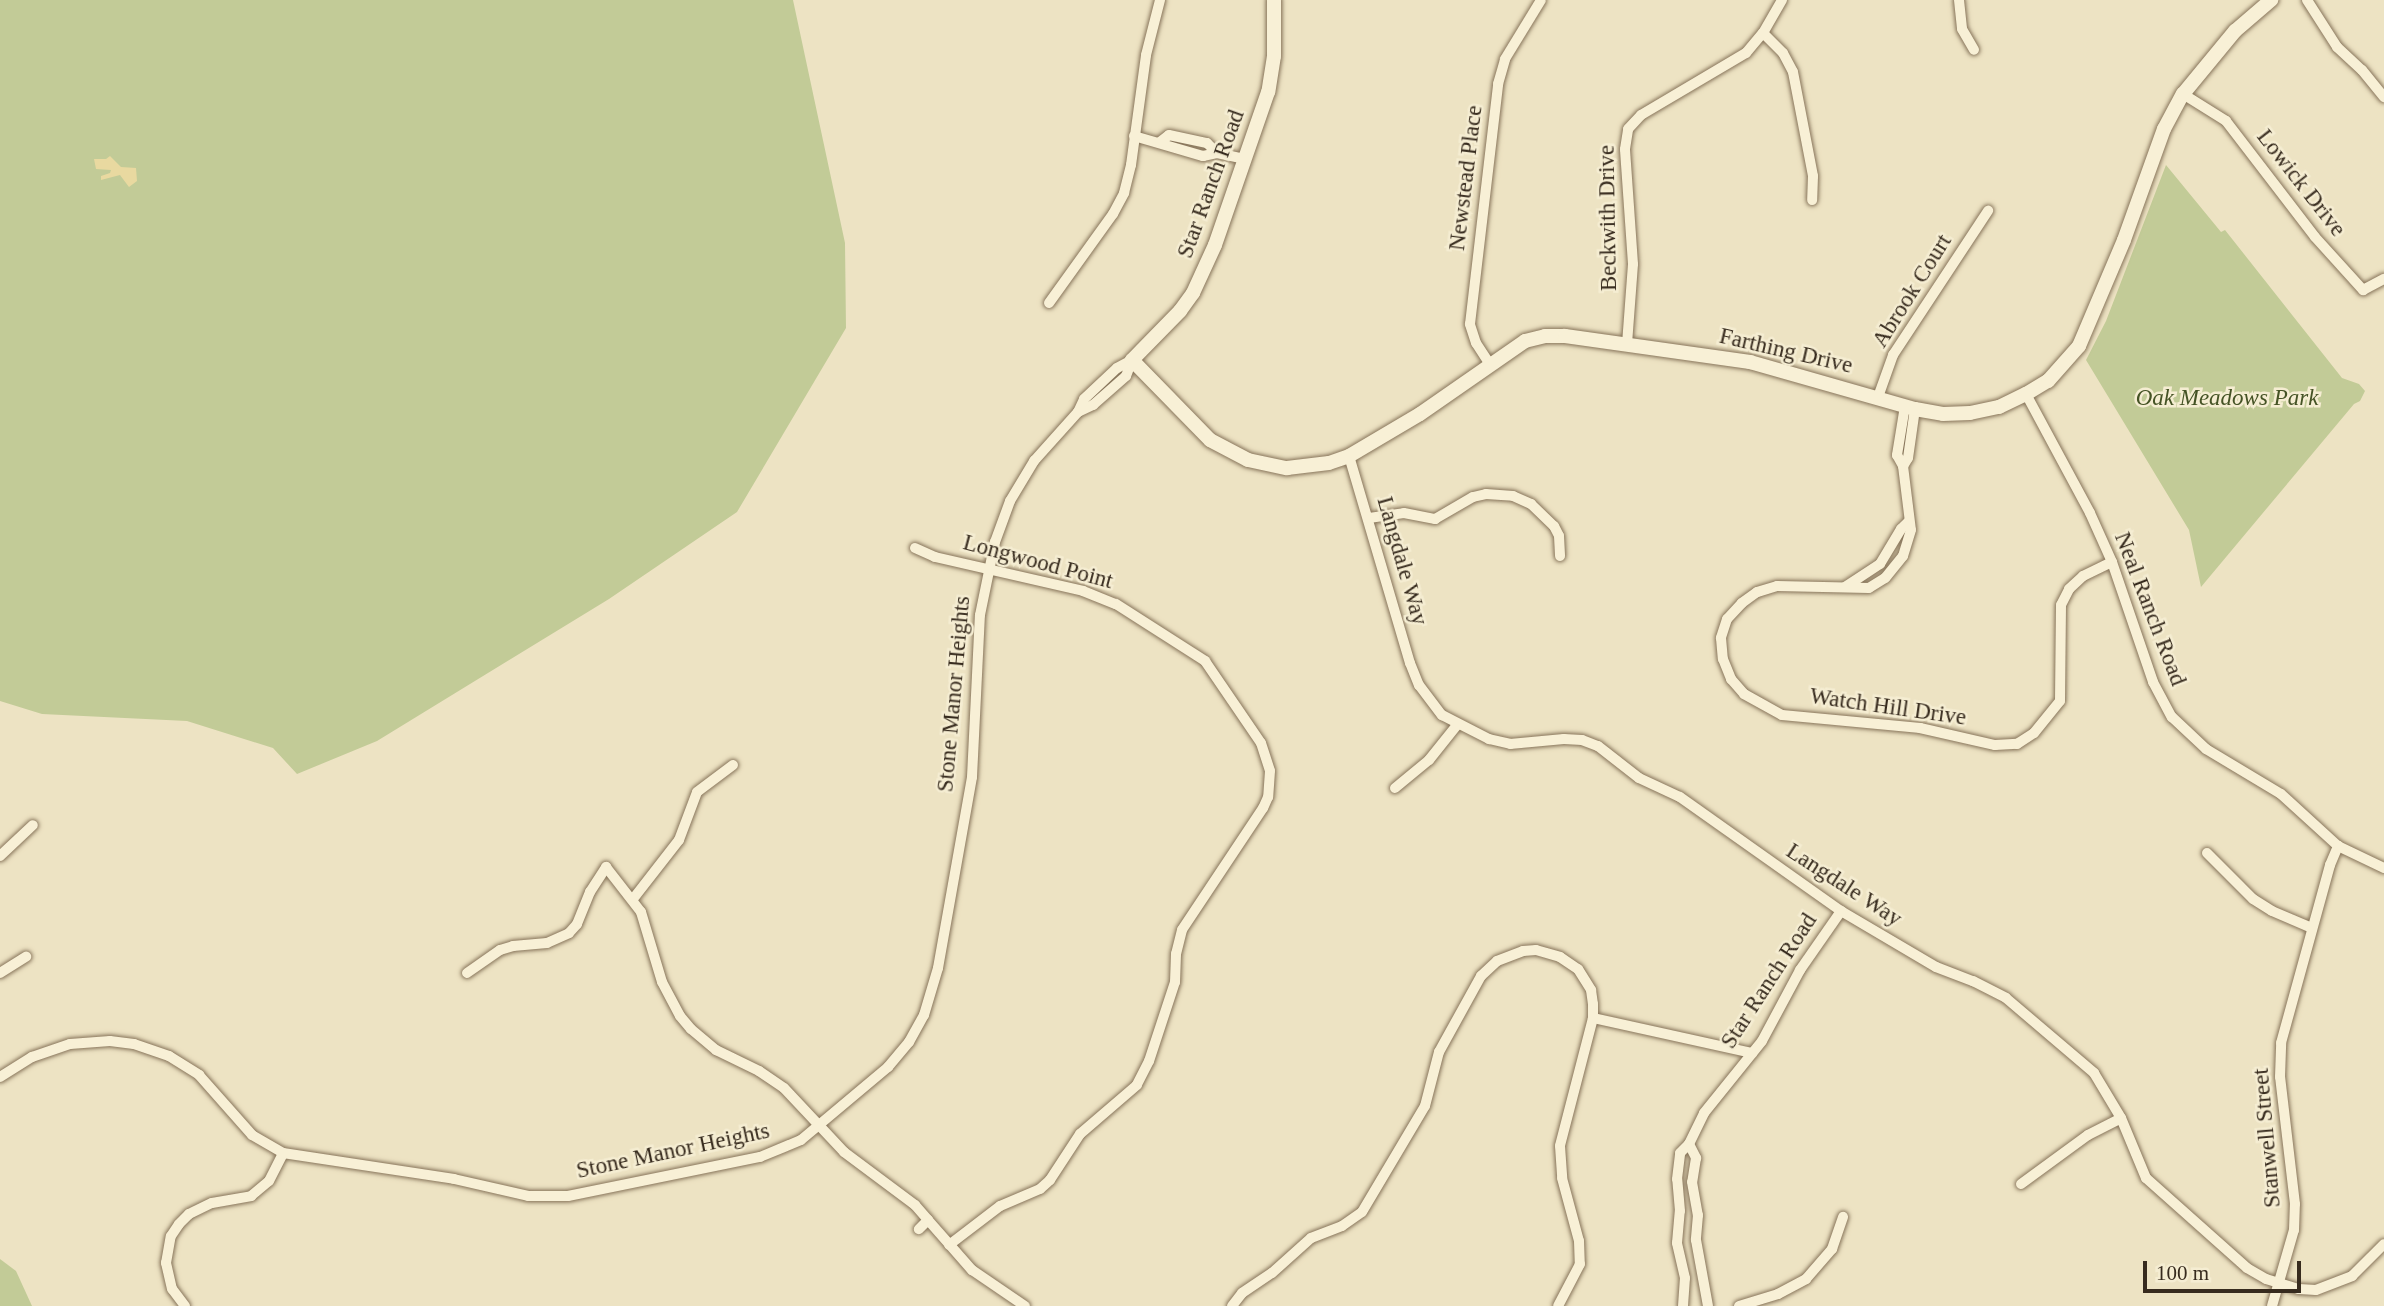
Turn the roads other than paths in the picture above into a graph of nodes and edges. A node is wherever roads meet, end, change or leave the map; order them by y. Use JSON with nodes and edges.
{"nodes":[{"id":1,"x":1160,"y":0,"type":"edge"},
{"id":2,"x":1274,"y":0,"type":"edge"},
{"id":3,"x":1541,"y":0,"type":"edge"},
{"id":4,"x":1782,"y":0,"type":"edge"},
{"id":5,"x":1959,"y":0,"type":"edge"},
{"id":6,"x":2271,"y":0,"type":"edge"},
{"id":7,"x":2307,"y":0,"type":"edge"},
{"id":8,"x":1763,"y":33,"type":"junction"},
{"id":9,"x":1975,"y":50,"type":"dead end"},
{"id":10,"x":2183,"y":94,"type":"junction"},
{"id":11,"x":2384,"y":97,"type":"edge"},
{"id":12,"x":1134,"y":136,"type":"junction"},
{"id":13,"x":1245,"y":159,"type":"junction"},
{"id":14,"x":1812,"y":200,"type":"dead end"},
{"id":15,"x":1988,"y":211,"type":"dead end"},
{"id":16,"x":2384,"y":279,"type":"edge"},
{"id":17,"x":1049,"y":303,"type":"dead end"},
{"id":18,"x":1627,"y":344,"type":"junction"},
{"id":19,"x":1132,"y":360,"type":"junction"},
{"id":20,"x":1491,"y":366,"type":"junction"},
{"id":21,"x":2026,"y":394,"type":"junction"},
{"id":22,"x":1878,"y":397,"type":"junction"},
{"id":23,"x":1910,"y":407,"type":"junction"},
{"id":24,"x":1349,"y":456,"type":"junction"},
{"id":25,"x":1369,"y":519,"type":"junction"},
{"id":26,"x":915,"y":548,"type":"dead end"},
{"id":27,"x":1560,"y":556,"type":"dead end"},
{"id":28,"x":2112,"y":562,"type":"junction"},
{"id":29,"x":987,"y":569,"type":"junction"},
{"id":30,"x":1457,"y":725,"type":"junction"},
{"id":31,"x":733,"y":765,"type":"dead end"},
{"id":32,"x":1395,"y":788,"type":"dead end"},
{"id":33,"x":33,"y":825,"type":"dead end"},
{"id":34,"x":2338,"y":846,"type":"junction"},
{"id":35,"x":2207,"y":853,"type":"dead end"},
{"id":36,"x":0,"y":856,"type":"edge"},
{"id":37,"x":2384,"y":868,"type":"edge"},
{"id":38,"x":632,"y":899,"type":"junction"},
{"id":39,"x":1840,"y":911,"type":"junction"},
{"id":40,"x":2312,"y":928,"type":"junction"},
{"id":41,"x":26,"y":957,"type":"dead end"},
{"id":42,"x":0,"y":973,"type":"edge"},
{"id":43,"x":467,"y":973,"type":"dead end"},
{"id":44,"x":1592,"y":1018,"type":"junction"},
{"id":45,"x":1752,"y":1053,"type":"junction"},
{"id":46,"x":0,"y":1077,"type":"edge"},
{"id":47,"x":2121,"y":1118,"type":"junction"},
{"id":48,"x":820,"y":1125,"type":"junction"},
{"id":49,"x":1689,"y":1144,"type":"junction"},
{"id":50,"x":283,"y":1153,"type":"junction"},
{"id":51,"x":2021,"y":1184,"type":"dead end"},
{"id":52,"x":1843,"y":1217,"type":"dead end"},
{"id":53,"x":928,"y":1220,"type":"junction"},
{"id":54,"x":919,"y":1229,"type":"dead end"},
{"id":55,"x":2384,"y":1244,"type":"edge"},
{"id":56,"x":949,"y":1245,"type":"junction"},
{"id":57,"x":1704,"y":1274,"type":"junction"},
{"id":58,"x":1685,"y":1278,"type":"junction"},
{"id":59,"x":2280,"y":1283,"type":"junction"},
{"id":60,"x":185,"y":1306,"type":"edge"},
{"id":61,"x":1025,"y":1306,"type":"edge"},
{"id":62,"x":1232,"y":1306,"type":"edge"},
{"id":63,"x":1558,"y":1306,"type":"edge"},
{"id":64,"x":1683,"y":1306,"type":"edge"},
{"id":65,"x":1708,"y":1306,"type":"edge"},
{"id":66,"x":1739,"y":1306,"type":"edge"},
{"id":67,"x":2272,"y":1306,"type":"edge"}],
"edges":[{"from":1,"to":12,"type":"street"},
{"from":2,"to":13,"type":"street","name":"Star Ranch Road"},
{"from":3,"to":20,"type":"street","name":"Newstead Place"},
{"from":4,"to":8,"type":"street","name":"Beckwith Drive"},
{"from":5,"to":9,"type":"street"},
{"from":6,"to":10,"type":"street","name":"Farthing Drive"},
{"from":7,"to":11,"type":"street"},
{"from":8,"to":14,"type":"street"},
{"from":8,"to":18,"type":"street","name":"Beckwith Drive"},
{"from":10,"to":16,"type":"street","name":"Lowick Drive"},
{"from":10,"to":21,"type":"street","name":"Farthing Drive"},
{"from":12,"to":13,"type":"street"},
{"from":12,"to":17,"type":"street"},
{"from":13,"to":19,"type":"street","name":"Star Ranch Road"},
{"from":15,"to":22,"type":"street","name":"Abrook Court"},
{"from":18,"to":20,"type":"street","name":"Farthing Drive"},
{"from":18,"to":22,"type":"street","name":"Farthing Drive"},
{"from":19,"to":24,"type":"street","name":"Farthing Drive"},
{"from":19,"to":29,"type":"street","name":"Stone Manor Heights"},
{"from":20,"to":24,"type":"street","name":"Farthing Drive"},
{"from":21,"to":23,"type":"street","name":"Farthing Drive"},
{"from":21,"to":28,"type":"street","name":"Neal Ranch Road"},
{"from":22,"to":23,"type":"street","name":"Farthing Drive"},
{"from":23,"to":28,"type":"street","name":"Watch Hill Drive"},
{"from":24,"to":25,"type":"street","name":"Langdale Way"},
{"from":25,"to":27,"type":"street"},
{"from":25,"to":30,"type":"street","name":"Langdale Way"},
{"from":26,"to":29,"type":"street","name":"Longwood Point"},
{"from":28,"to":34,"type":"street","name":"Neal Ranch Road"},
{"from":29,"to":48,"type":"street","name":"Stone Manor Heights"},
{"from":29,"to":56,"type":"street","name":"Longwood Point"},
{"from":30,"to":32,"type":"street"},
{"from":30,"to":39,"type":"street","name":"Langdale Way"},
{"from":31,"to":38,"type":"street"},
{"from":33,"to":36,"type":"street"},
{"from":34,"to":37,"type":"street","name":"Neal Ranch Road"},
{"from":34,"to":40,"type":"street","name":"Stanwell Street"},
{"from":35,"to":40,"type":"street"},
{"from":38,"to":43,"type":"street"},
{"from":38,"to":48,"type":"street"},
{"from":39,"to":45,"type":"street","name":"Star Ranch Road"},
{"from":39,"to":47,"type":"street","name":"Langdale Way"},
{"from":40,"to":59,"type":"street","name":"Stanwell Street"},
{"from":41,"to":42,"type":"street"},
{"from":44,"to":45,"type":"street"},
{"from":44,"to":62,"type":"street"},
{"from":44,"to":63,"type":"street"},
{"from":45,"to":49,"type":"street","name":"Star Ranch Road"},
{"from":46,"to":50,"type":"street","name":"Stone Manor Heights"},
{"from":47,"to":51,"type":"street"},
{"from":47,"to":59,"type":"street","name":"Langdale Way"},
{"from":48,"to":50,"type":"street","name":"Stone Manor Heights"},
{"from":48,"to":53,"type":"street"},
{"from":49,"to":57,"type":"street"},
{"from":49,"to":58,"type":"street","name":"Star Ranch Road"},
{"from":50,"to":60,"type":"street"},
{"from":52,"to":66,"type":"street"},
{"from":53,"to":54,"type":"street"},
{"from":53,"to":56,"type":"street"},
{"from":55,"to":59,"type":"street","name":"Langdale Way"},
{"from":56,"to":61,"type":"street"},
{"from":57,"to":58,"type":"street"},
{"from":57,"to":65,"type":"street"},
{"from":58,"to":64,"type":"street","name":"Star Ranch Road"},
{"from":59,"to":67,"type":"street","name":"Stanwell Street"}]}
